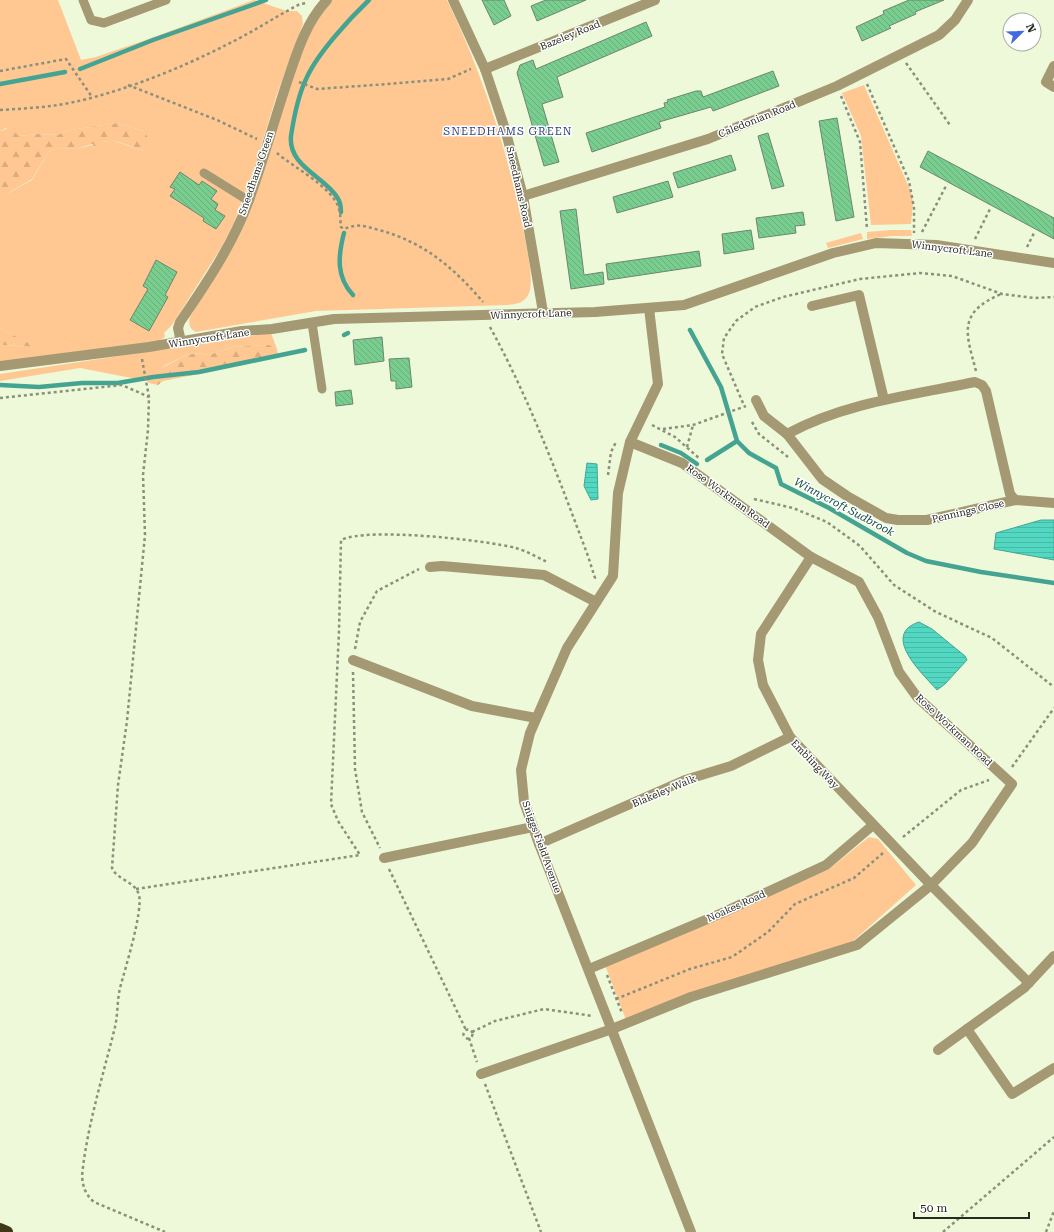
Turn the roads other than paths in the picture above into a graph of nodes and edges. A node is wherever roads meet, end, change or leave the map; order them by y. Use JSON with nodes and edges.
{"nodes":[{"id":1,"x":83,"y":0,"type":"edge"},
{"id":2,"x":166,"y":0,"type":"edge"},
{"id":3,"x":453,"y":0,"type":"edge"},
{"id":4,"x":655,"y":0,"type":"edge"},
{"id":5,"x":968,"y":0,"type":"edge"},
{"id":6,"x":323,"y":3,"type":"edge"},
{"id":7,"x":1054,"y":66,"type":"edge"},
{"id":8,"x":485,"y":69,"type":"junction"},
{"id":9,"x":1054,"y":87,"type":"edge"},
{"id":10,"x":204,"y":173,"type":"dead end"},
{"id":11,"x":523,"y":196,"type":"junction"},
{"id":12,"x":249,"y":201,"type":"junction"},
{"id":13,"x":1054,"y":263,"type":"edge"},
{"id":14,"x":812,"y":306,"type":"dead end"},
{"id":15,"x":649,"y":308,"type":"junction"},
{"id":16,"x":543,"y":312,"type":"junction"},
{"id":17,"x":312,"y":323,"type":"junction"},
{"id":18,"x":180,"y":342,"type":"junction"},
{"id":19,"x":0,"y":366,"type":"edge"},
{"id":20,"x":322,"y":389,"type":"dead end"},
{"id":21,"x":756,"y":400,"type":"dead end"},
{"id":22,"x":884,"y":400,"type":"junction"},
{"id":23,"x":787,"y":434,"type":"junction"},
{"id":24,"x":630,"y":442,"type":"junction"},
{"id":25,"x":1015,"y":500,"type":"junction"},
{"id":26,"x":1054,"y":503,"type":"edge"},
{"id":27,"x":812,"y":556,"type":"junction"},
{"id":28,"x":430,"y":567,"type":"road end"},
{"id":29,"x":596,"y":602,"type":"junction"},
{"id":30,"x":353,"y":660,"type":"road end"},
{"id":31,"x":536,"y":718,"type":"junction"},
{"id":32,"x":790,"y":737,"type":"junction"},
{"id":33,"x":873,"y":825,"type":"junction"},
{"id":34,"x":533,"y":827,"type":"junction"},
{"id":35,"x":539,"y":844,"type":"junction"},
{"id":36,"x":384,"y":858,"type":"road end"},
{"id":37,"x":931,"y":884,"type":"junction"},
{"id":38,"x":1054,"y":956,"type":"edge"},
{"id":39,"x":589,"y":969,"type":"junction"},
{"id":40,"x":1029,"y":983,"type":"junction"},
{"id":41,"x":612,"y":1029,"type":"junction"},
{"id":42,"x":967,"y":1029,"type":"junction"},
{"id":43,"x":938,"y":1050,"type":"dead end"},
{"id":44,"x":1054,"y":1068,"type":"edge"},
{"id":45,"x":481,"y":1074,"type":"road end"},
{"id":46,"x":0,"y":1229,"type":"edge"},
{"id":47,"x":7,"y":1232,"type":"edge"},
{"id":48,"x":691,"y":1232,"type":"edge"}],
"edges":[{"from":1,"to":2,"type":"lane"},
{"from":3,"to":8,"type":"street","name":"Sneedhams Road"},
{"from":4,"to":8,"type":"street","name":"Bazeley Road"},
{"from":5,"to":11,"type":"street","name":"Caledonian Road"},
{"from":6,"to":12,"type":"street","name":"Sneedhams Green"},
{"from":7,"to":9,"type":"street"},
{"from":8,"to":11,"type":"street","name":"Sneedhams Road"},
{"from":10,"to":12,"type":"lane"},
{"from":11,"to":16,"type":"street","name":"Sneedhams Road"},
{"from":12,"to":18,"type":"street","name":"Sneedhams Green"},
{"from":13,"to":15,"type":"street","name":"Winnycroft Lane"},
{"from":14,"to":22,"type":"street"},
{"from":15,"to":16,"type":"street","name":"Winnycroft Lane"},
{"from":15,"to":24,"type":"street","name":"Sniggs Field Avenue"},
{"from":16,"to":17,"type":"street","name":"Winnycroft Lane"},
{"from":17,"to":18,"type":"street","name":"Winnycroft Lane"},
{"from":17,"to":20,"type":"lane"},
{"from":18,"to":19,"type":"street","name":"Winnycroft Lane"},
{"from":21,"to":23,"type":"street","name":"Pennings Close"},
{"from":22,"to":23,"type":"street"},
{"from":22,"to":25,"type":"street","name":"Pennings Close"},
{"from":23,"to":25,"type":"street","name":"Pennings Close"},
{"from":24,"to":27,"type":"street","name":"Rose Workman Road"},
{"from":24,"to":29,"type":"street","name":"Sniggs Field Avenue"},
{"from":25,"to":26,"type":"street","name":"Pennings Close"},
{"from":27,"to":32,"type":"street","name":"Embling Way"},
{"from":27,"to":37,"type":"street","name":"Rose Workman Road"},
{"from":28,"to":29,"type":"street"},
{"from":29,"to":31,"type":"street","name":"Sniggs Field Avenue"},
{"from":30,"to":31,"type":"street"},
{"from":31,"to":34,"type":"street","name":"Sniggs Field Avenue"},
{"from":32,"to":33,"type":"street","name":"Embling Way"},
{"from":32,"to":35,"type":"street","name":"Blakeley Walk"},
{"from":33,"to":37,"type":"street","name":"Embling Way"},
{"from":33,"to":39,"type":"street","name":"Noakes Road"},
{"from":34,"to":35,"type":"street","name":"Sniggs Field Avenue"},
{"from":34,"to":36,"type":"street"},
{"from":35,"to":39,"type":"street","name":"Sniggs Field Avenue"},
{"from":37,"to":40,"type":"street","name":"Embling Way"},
{"from":37,"to":41,"type":"street"},
{"from":38,"to":40,"type":"street"},
{"from":39,"to":41,"type":"street","name":"Sniggs Field Avenue"},
{"from":40,"to":42,"type":"street"},
{"from":41,"to":45,"type":"street"},
{"from":41,"to":48,"type":"street","name":"Sniggs Field Avenue"},
{"from":42,"to":43,"type":"street"},
{"from":42,"to":44,"type":"street"},
{"from":46,"to":47,"type":"highway"}]}
